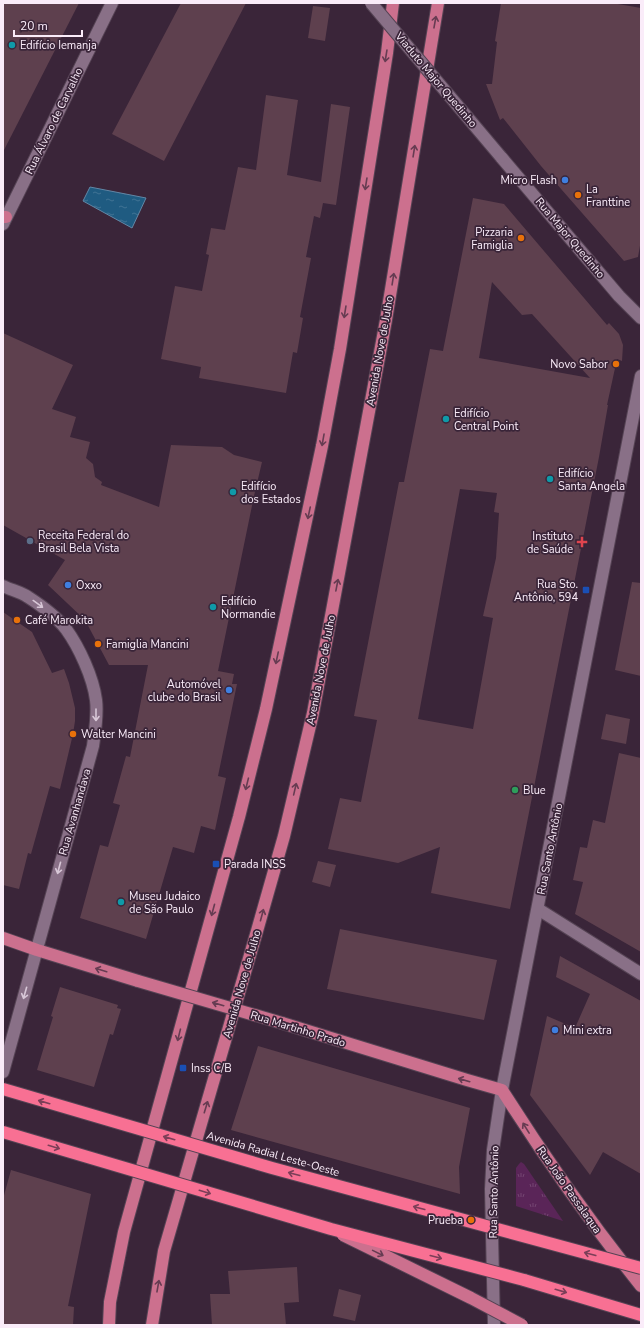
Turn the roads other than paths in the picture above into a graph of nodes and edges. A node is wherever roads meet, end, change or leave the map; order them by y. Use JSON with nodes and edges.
{"nodes":[{"id":1,"x":112,"y":3,"type":"edge"},
{"id":2,"x":371,"y":3,"type":"edge"},
{"id":3,"x":393,"y":3,"type":"edge"},
{"id":4,"x":438,"y":3,"type":"edge"},
{"id":5,"x":501,"y":157,"type":"joint"},
{"id":6,"x":4,"y":219,"type":"edge"},
{"id":7,"x":641,"y":318,"type":"edge"},
{"id":8,"x":641,"y":376,"type":"edge"},
{"id":9,"x":3,"y":586,"type":"edge"},
{"id":10,"x":538,"y":909,"type":"junction"},
{"id":11,"x":3,"y":938,"type":"edge"},
{"id":12,"x":37,"y":950,"type":"junction"},
{"id":13,"x":641,"y":974,"type":"edge"},
{"id":14,"x":3,"y":1072,"type":"edge"},
{"id":15,"x":3,"y":1089,"type":"edge"},
{"id":16,"x":502,"y":1090,"type":"junction"},
{"id":17,"x":3,"y":1132,"type":"edge"},
{"id":18,"x":331,"y":1229,"type":"junction"},
{"id":19,"x":641,"y":1268,"type":"edge"},
{"id":20,"x":641,"y":1286,"type":"edge"},
{"id":21,"x":641,"y":1315,"type":"edge"},
{"id":22,"x":109,"y":1325,"type":"edge"},
{"id":23,"x":152,"y":1325,"type":"edge"},
{"id":24,"x":494,"y":1325,"type":"edge"},
{"id":25,"x":522,"y":1325,"type":"edge"}],
"edges":[{"from":1,"to":6,"type":"street","name":"Rua Álvaro de Carvalho"},
{"from":2,"to":5,"type":"street","name":"Viaduto Major Quedinho","bridge":true},
{"from":3,"to":22,"type":"main road","one_way":true},
{"from":23,"to":4,"type":"main road","name":"Avenida Nove de Julho","one_way":true},
{"from":5,"to":7,"type":"street","name":"Rua Major Quedinho"},
{"from":8,"to":10,"type":"street","name":"Rua Santo Antônio"},
{"from":9,"to":12,"type":"street","name":"Rua Avanhandava","one_way":true},
{"from":10,"to":13,"type":"street"},
{"from":10,"to":16,"type":"street","name":"Rua Santo Antônio"},
{"from":11,"to":12,"type":"main road","name":"Rua Martinho Prado"},
{"from":12,"to":14,"type":"street","name":"Rua Avanhandava","one_way":true},
{"from":16,"to":12,"type":"main road","name":"Rua Martinho Prado","one_way":true,"bridge":true},
{"from":19,"to":15,"type":"highway","name":"Avenida Radial Leste-Oeste","one_way":true,"bridge":true},
{"from":20,"to":16,"type":"main road","name":"Rua João Passalaqua","one_way":true},
{"from":16,"to":24,"type":"street","name":"Rua Santo Antônio"},
{"from":17,"to":18,"type":"highway","one_way":true,"bridge":true},
{"from":18,"to":21,"type":"highway","one_way":true,"bridge":true},
{"from":18,"to":25,"type":"main road","one_way":true,"bridge":true}]}
